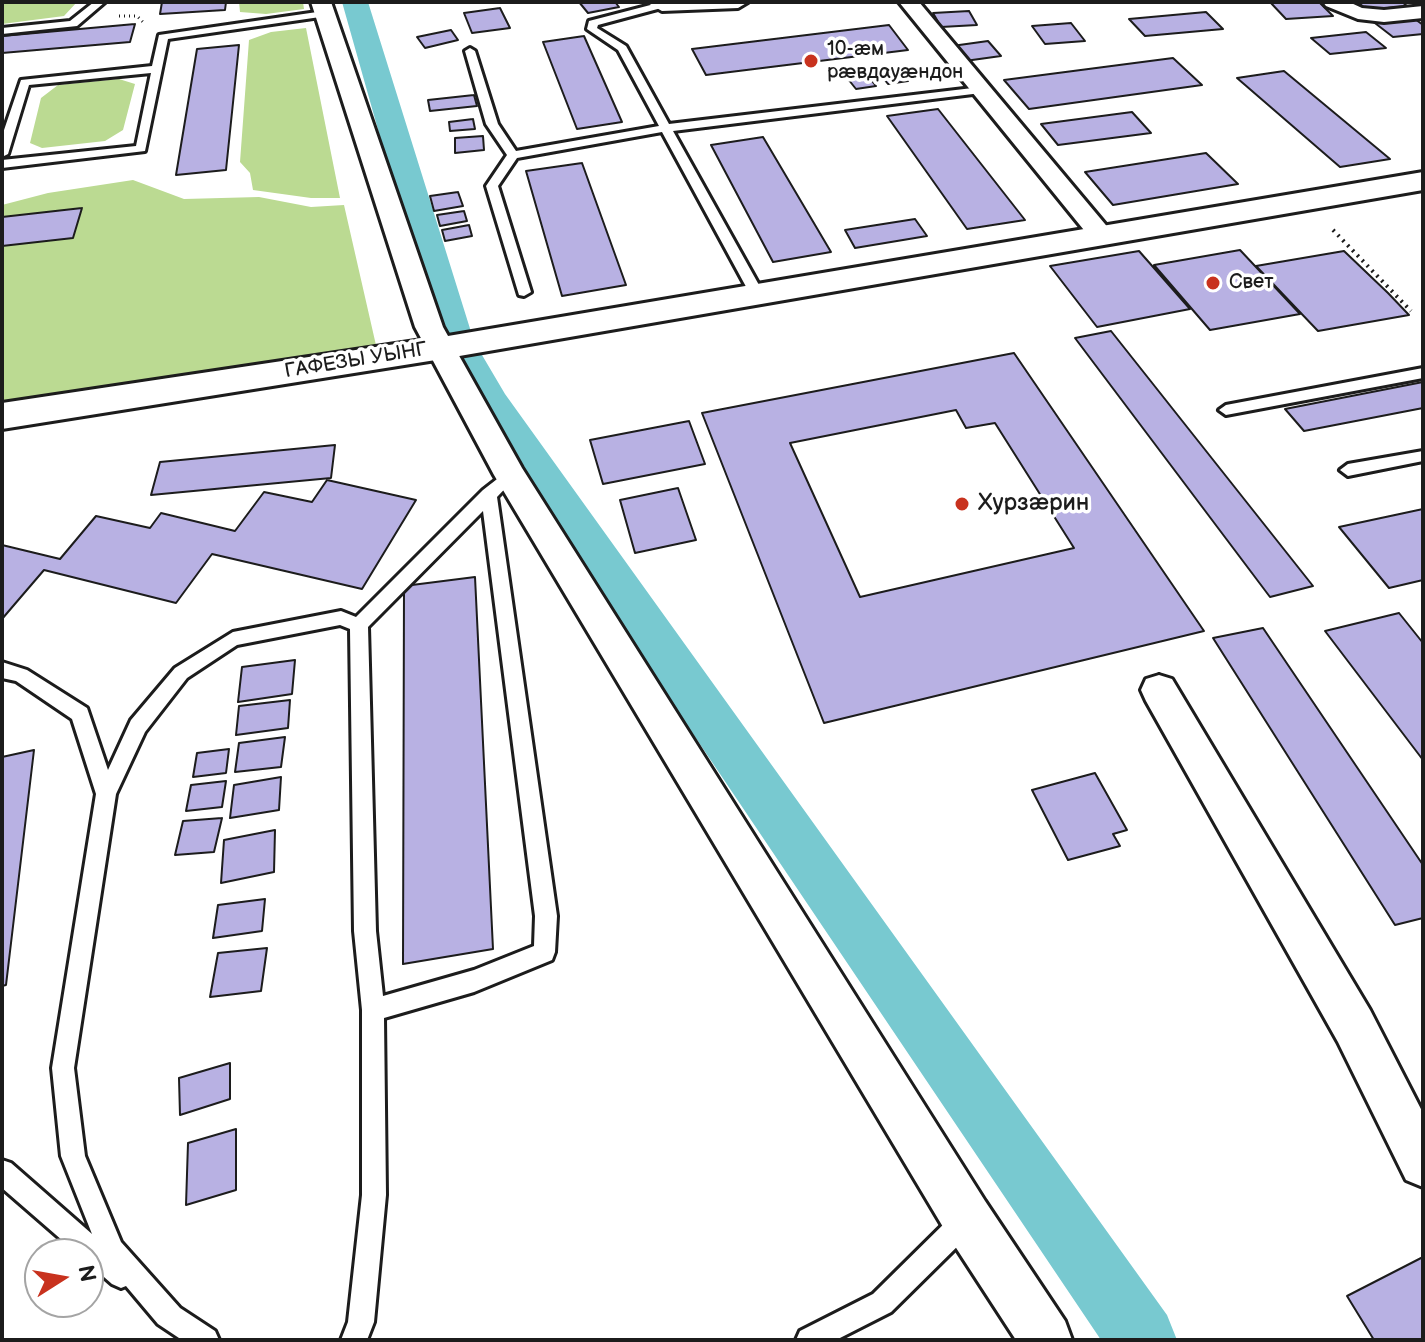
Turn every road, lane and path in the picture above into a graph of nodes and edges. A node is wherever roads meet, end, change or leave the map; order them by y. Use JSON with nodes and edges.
{"nodes":[{"id":1,"x":100,"y":2,"type":"edge"},
{"id":2,"x":738,"y":2,"type":"edge"},
{"id":3,"x":909,"y":2,"type":"edge"},
{"id":4,"x":1333,"y":2,"type":"edge"},
{"id":5,"x":659,"y":3,"type":"edge"},
{"id":6,"x":323,"y":8,"type":"edge"},
{"id":7,"x":1423,"y":12,"type":"edge"},
{"id":8,"x":86,"y":14,"type":"junction"},
{"id":9,"x":2,"y":31,"type":"edge"},
{"id":10,"x":163,"y":37,"type":"junction"},
{"id":11,"x":470,"y":51,"type":"dead end"},
{"id":12,"x":158,"y":69,"type":"junction"},
{"id":13,"x":981,"y":90,"type":"junction"},
{"id":14,"x":666,"y":128,"type":"junction"},
{"id":15,"x":2,"y":154,"type":"edge"},
{"id":16,"x":513,"y":155,"type":"junction"},
{"id":17,"x":2,"y":164,"type":"edge"},
{"id":18,"x":1423,"y":181,"type":"edge"},
{"id":19,"x":1305,"y":201,"type":"junction"},
{"id":20,"x":1101,"y":235,"type":"junction"},
{"id":21,"x":524,"y":292,"type":"dead end"},
{"id":22,"x":757,"y":294,"type":"junction"},
{"id":23,"x":1411,"y":311,"type":"dead end"},
{"id":24,"x":442,"y":348,"type":"junction"},
{"id":25,"x":1423,"y":373,"type":"edge"},
{"id":26,"x":1226,"y":410,"type":"dead end"},
{"id":27,"x":8,"y":420,"type":"edge"},
{"id":28,"x":1423,"y":456,"type":"edge"},
{"id":29,"x":1348,"y":470,"type":"dead end"},
{"id":30,"x":500,"y":484,"type":"junction"},
{"id":31,"x":359,"y":625,"type":"junction"},
{"id":32,"x":2,"y":670,"type":"edge"},
{"id":33,"x":1159,"y":690,"type":"dead end"},
{"id":34,"x":106,"y":794,"type":"junction"},
{"id":35,"x":373,"y":1010,"type":"junction"},
{"id":36,"x":1423,"y":1163,"type":"edge"},
{"id":37,"x":2,"y":1172,"type":"edge"},
{"id":38,"x":967,"y":1219,"type":"junction"},
{"id":39,"x":174,"y":1321,"type":"junction"},
{"id":40,"x":206,"y":1340,"type":"edge"},
{"id":41,"x":354,"y":1340,"type":"edge"},
{"id":42,"x":809,"y":1340,"type":"edge"},
{"id":43,"x":1046,"y":1340,"type":"edge"}],
"edges":[{"from":1,"to":8,"type":"lane"},
{"from":2,"to":5,"type":"street"},
{"from":3,"to":13,"type":"street"},
{"from":4,"to":7,"type":"street"},
{"from":5,"to":14,"type":"lane"},
{"from":6,"to":10,"type":"lane"},
{"from":6,"to":24,"type":"street","name":"ГАФЕЗЫ УЫНГ"},
{"from":8,"to":9,"type":"lane"},
{"from":8,"to":10,"type":"path"},
{"from":10,"to":12,"type":"lane"},
{"from":11,"to":16,"type":"lane"},
{"from":12,"to":15,"type":"lane"},
{"from":12,"to":17,"type":"lane"},
{"from":13,"to":14,"type":"lane"},
{"from":13,"to":20,"type":"street"},
{"from":14,"to":16,"type":"lane"},
{"from":14,"to":22,"type":"lane"},
{"from":16,"to":21,"type":"lane"},
{"from":18,"to":19,"type":"street"},
{"from":19,"to":20,"type":"street"},
{"from":19,"to":23,"type":"path"},
{"from":20,"to":22,"type":"street"},
{"from":22,"to":24,"type":"street"},
{"from":24,"to":27,"type":"street","name":"ГАФЕЗЫ УЫНГ"},
{"from":24,"to":30,"type":"street"},
{"from":25,"to":26,"type":"lane"},
{"from":28,"to":29,"type":"lane"},
{"from":30,"to":31,"type":"lane"},
{"from":30,"to":35,"type":"lane"},
{"from":30,"to":38,"type":"street"},
{"from":31,"to":34,"type":"lane"},
{"from":31,"to":35,"type":"lane"},
{"from":32,"to":34,"type":"lane"},
{"from":33,"to":36,"type":"street"},
{"from":34,"to":39,"type":"lane"},
{"from":35,"to":41,"type":"lane"},
{"from":37,"to":39,"type":"lane"},
{"from":38,"to":42,"type":"lane"},
{"from":38,"to":43,"type":"street"},
{"from":39,"to":40,"type":"lane"}]}
